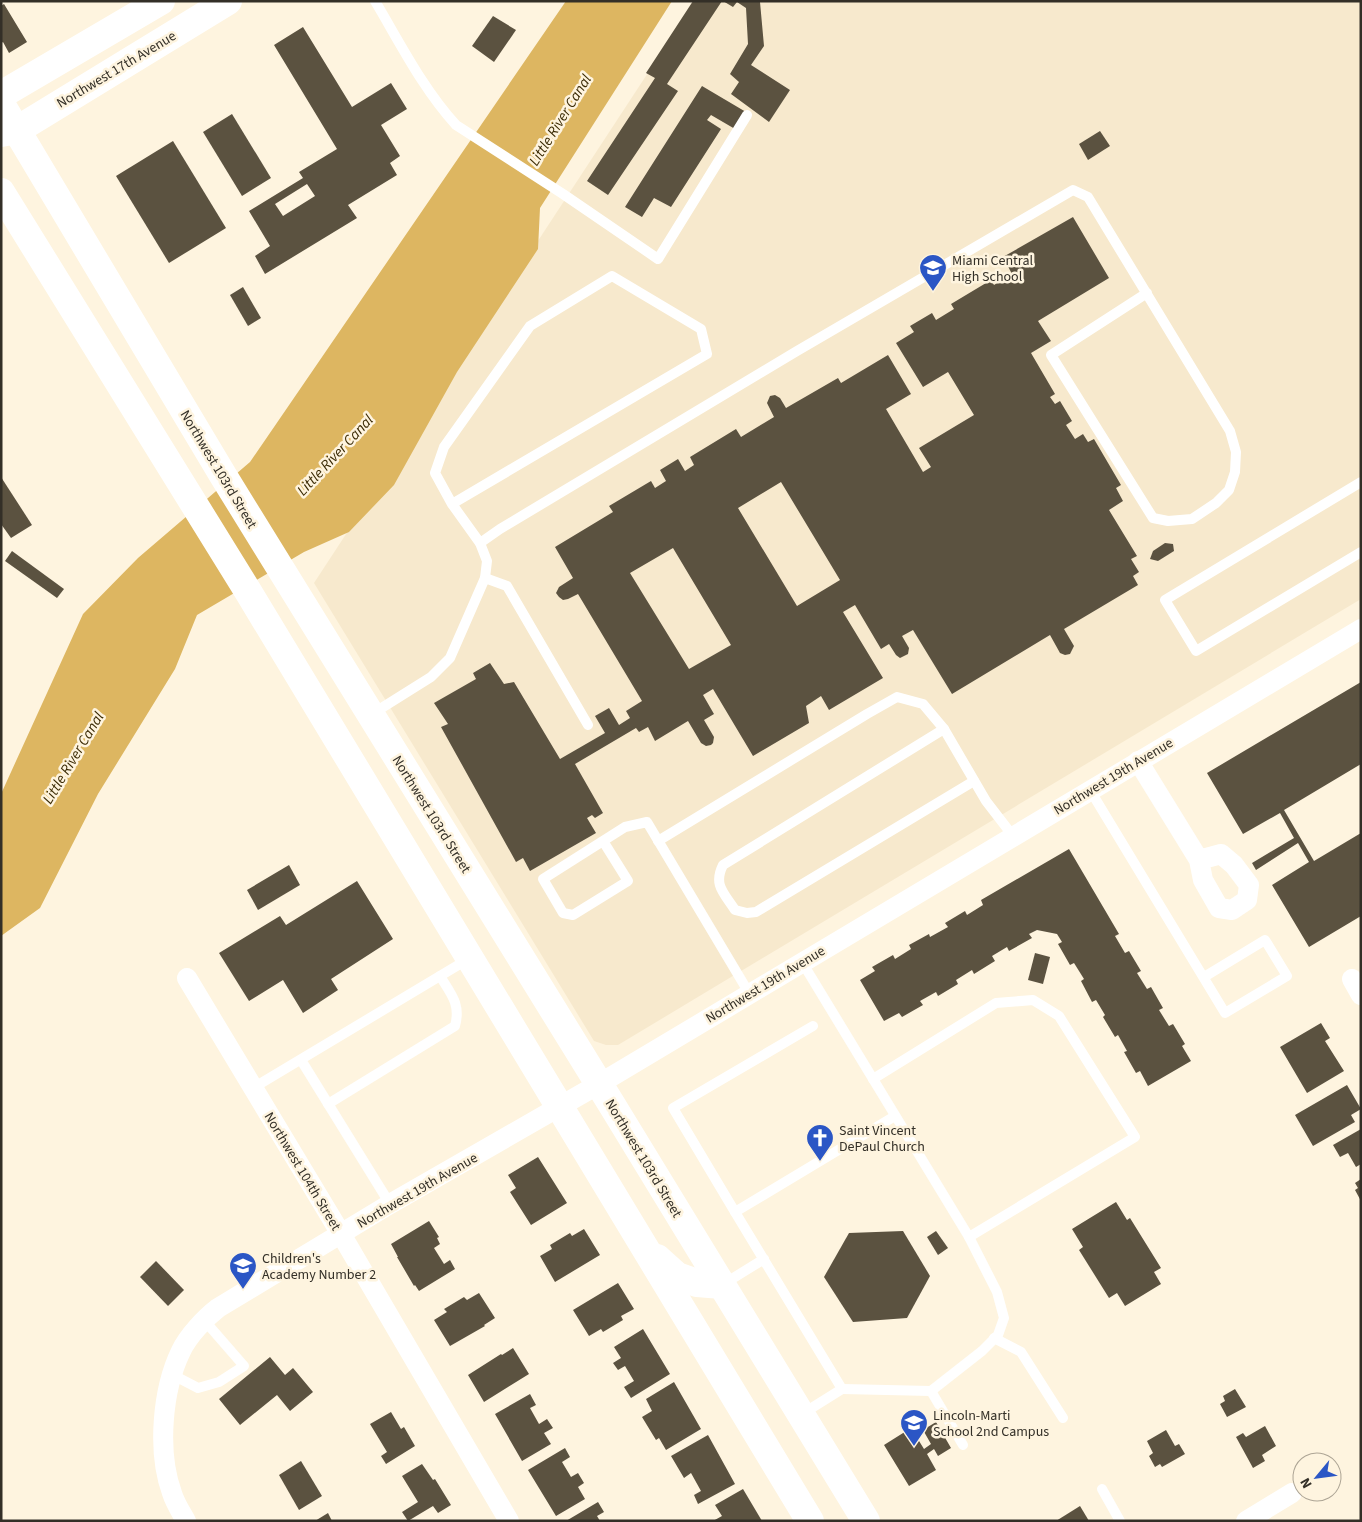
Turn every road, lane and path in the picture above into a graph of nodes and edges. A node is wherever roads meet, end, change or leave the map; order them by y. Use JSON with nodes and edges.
{"nodes":[{"id":1,"x":161,"y":1,"type":"edge"},
{"id":2,"x":228,"y":1,"type":"edge"},
{"id":3,"x":375,"y":1,"type":"edge"},
{"id":4,"x":1,"y":95,"type":"edge"},
{"id":5,"x":1,"y":104,"type":"edge"},
{"id":6,"x":747,"y":114,"type":"dead end"},
{"id":7,"x":9,"y":131,"type":"edge"},
{"id":8,"x":1,"y":192,"type":"edge"},
{"id":9,"x":1147,"y":293,"type":"junction"},
{"id":10,"x":1361,"y":482,"type":"edge"},
{"id":11,"x":452,"y":504,"type":"junction"},
{"id":12,"x":480,"y":543,"type":"junction"},
{"id":13,"x":1361,"y":552,"type":"edge"},
{"id":14,"x":486,"y":578,"type":"junction"},
{"id":15,"x":1361,"y":629,"type":"edge"},
{"id":16,"x":370,"y":715,"type":"junction"},
{"id":17,"x":588,"y":725,"type":"dead end"},
{"id":18,"x":944,"y":729,"type":"junction"},
{"id":19,"x":1138,"y":761,"type":"junction"},
{"id":20,"x":974,"y":781,"type":"junction"},
{"id":21,"x":1090,"y":790,"type":"junction"},
{"id":22,"x":1013,"y":836,"type":"junction"},
{"id":23,"x":603,"y":841,"type":"junction"},
{"id":24,"x":658,"y":842,"type":"junction"},
{"id":25,"x":1199,"y":860,"type":"dead end"},
{"id":26,"x":470,"y":957,"type":"junction"},
{"id":27,"x":802,"y":962,"type":"junction"},
{"id":28,"x":440,"y":976,"type":"junction"},
{"id":29,"x":1204,"y":977,"type":"junction"},
{"id":30,"x":187,"y":978,"type":"dead end"},
{"id":31,"x":750,"y":993,"type":"junction"},
{"id":32,"x":813,"y":1026,"type":"dead end"},
{"id":33,"x":301,"y":1060,"type":"junction"},
{"id":34,"x":873,"y":1079,"type":"junction"},
{"id":35,"x":599,"y":1084,"type":"junction"},
{"id":36,"x":253,"y":1088,"type":"junction"},
{"id":37,"x":328,"y":1104,"type":"junction"},
{"id":38,"x":559,"y":1107,"type":"junction"},
{"id":39,"x":895,"y":1116,"type":"junction"},
{"id":40,"x":390,"y":1204,"type":"junction"},
{"id":41,"x":735,"y":1212,"type":"junction"},
{"id":42,"x":341,"y":1234,"type":"junction"},
{"id":43,"x":969,"y":1237,"type":"junction"},
{"id":44,"x":642,"y":1246,"type":"junction"},
{"id":45,"x":764,"y":1259,"type":"junction"},
{"id":46,"x":722,"y":1285,"type":"junction"},
{"id":47,"x":204,"y":1320,"type":"junction"},
{"id":48,"x":994,"y":1338,"type":"junction"},
{"id":49,"x":173,"y":1376,"type":"junction"},
{"id":50,"x":842,"y":1389,"type":"junction"},
{"id":51,"x":931,"y":1391,"type":"junction"},
{"id":52,"x":801,"y":1414,"type":"junction"},
{"id":53,"x":1063,"y":1418,"type":"dead end"},
{"id":54,"x":963,"y":1445,"type":"dead end"},
{"id":55,"x":1102,"y":1489,"type":"dead end"},
{"id":56,"x":1292,"y":1494,"type":"dead end"},
{"id":57,"x":186,"y":1521,"type":"edge"},
{"id":58,"x":509,"y":1521,"type":"edge"},
{"id":59,"x":810,"y":1521,"type":"edge"},
{"id":60,"x":866,"y":1521,"type":"edge"},
{"id":61,"x":1120,"y":1521,"type":"edge"},
{"id":62,"x":1246,"y":1521,"type":"edge"}],
"edges":[{"from":1,"to":4,"type":"main road"},
{"from":2,"to":7,"type":"main road","name":"Northwest 17th Avenue"},
{"from":3,"to":6,"type":"lane"},
{"from":5,"to":7,"type":"main road","name":"Northwest 103rd Street"},
{"from":7,"to":16,"type":"main road","name":"Northwest 103rd Street"},
{"from":8,"to":26,"type":"main road"},
{"from":9,"to":9,"type":"lane"},
{"from":9,"to":12,"type":"lane"},
{"from":10,"to":13,"type":"lane"},
{"from":11,"to":11,"type":"lane"},
{"from":11,"to":12,"type":"lane"},
{"from":12,"to":14,"type":"lane"},
{"from":14,"to":16,"type":"lane"},
{"from":14,"to":17,"type":"lane"},
{"from":15,"to":19,"type":"street","name":"Northwest 19th Avenue"},
{"from":16,"to":35,"type":"main road","name":"Northwest 103rd Street"},
{"from":18,"to":20,"type":"lane"},
{"from":18,"to":20,"type":"lane"},
{"from":18,"to":24,"type":"lane"},
{"from":19,"to":21,"type":"street","name":"Northwest 19th Avenue"},
{"from":19,"to":25,"type":"street"},
{"from":20,"to":22,"type":"lane"},
{"from":21,"to":22,"type":"street","name":"Northwest 19th Avenue"},
{"from":21,"to":29,"type":"lane"},
{"from":22,"to":27,"type":"street","name":"Northwest 19th Avenue"},
{"from":23,"to":23,"type":"lane"},
{"from":23,"to":24,"type":"lane"},
{"from":24,"to":31,"type":"lane"},
{"from":26,"to":28,"type":"lane"},
{"from":26,"to":38,"type":"main road"},
{"from":27,"to":31,"type":"street","name":"Northwest 19th Avenue"},
{"from":27,"to":34,"type":"lane"},
{"from":28,"to":33,"type":"lane"},
{"from":28,"to":37,"type":"lane"},
{"from":29,"to":29,"type":"lane"},
{"from":30,"to":36,"type":"street","name":"Northwest 104th Street"},
{"from":31,"to":35,"type":"street","name":"Northwest 19th Avenue"},
{"from":32,"to":41,"type":"lane"},
{"from":33,"to":36,"type":"lane"},
{"from":33,"to":37,"type":"lane"},
{"from":34,"to":39,"type":"lane"},
{"from":34,"to":43,"type":"lane"},
{"from":35,"to":38,"type":"street","name":"Northwest 19th Avenue"},
{"from":35,"to":46,"type":"main road","name":"Northwest 103rd Street"},
{"from":36,"to":42,"type":"street","name":"Northwest 104th Street"},
{"from":37,"to":40,"type":"lane"},
{"from":38,"to":40,"type":"street","name":"Northwest 19th Avenue"},
{"from":38,"to":44,"type":"main road"},
{"from":39,"to":41,"type":"lane"},
{"from":39,"to":43,"type":"lane"},
{"from":40,"to":42,"type":"street","name":"Northwest 19th Avenue"},
{"from":41,"to":45,"type":"lane"},
{"from":42,"to":47,"type":"street","name":"Northwest 19th Avenue"},
{"from":42,"to":58,"type":"street","name":"Northwest 104th Street"},
{"from":43,"to":48,"type":"lane"},
{"from":44,"to":46,"type":"main road"},
{"from":44,"to":59,"type":"main road"},
{"from":45,"to":46,"type":"lane"},
{"from":45,"to":50,"type":"lane"},
{"from":46,"to":52,"type":"main road","name":"Northwest 103rd Street"},
{"from":47,"to":49,"type":"street","name":"Northwest 19th Avenue"},
{"from":47,"to":49,"type":"lane"},
{"from":48,"to":51,"type":"lane"},
{"from":48,"to":53,"type":"lane"},
{"from":49,"to":57,"type":"street","name":"Northwest 19th Avenue"},
{"from":50,"to":51,"type":"lane"},
{"from":50,"to":52,"type":"lane"},
{"from":51,"to":54,"type":"lane"},
{"from":52,"to":60,"type":"main road","name":"Northwest 103rd Street"},
{"from":55,"to":61,"type":"lane"},
{"from":56,"to":62,"type":"street"}]}
